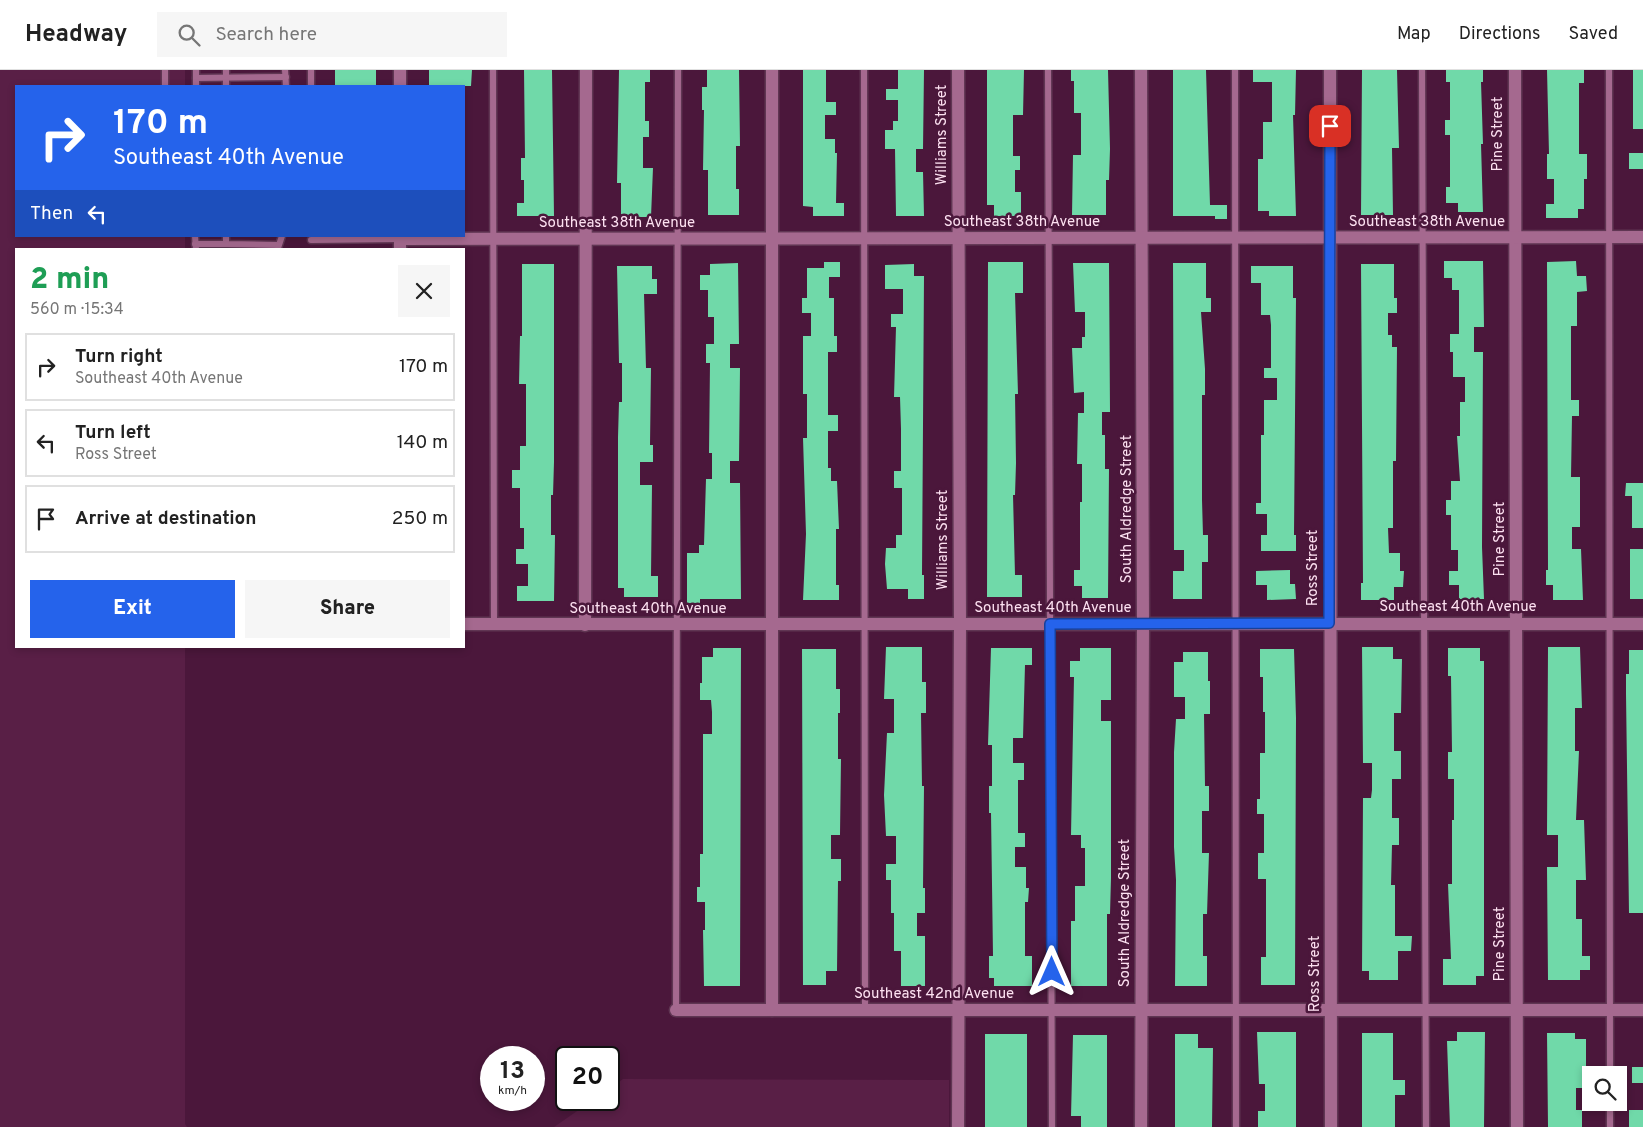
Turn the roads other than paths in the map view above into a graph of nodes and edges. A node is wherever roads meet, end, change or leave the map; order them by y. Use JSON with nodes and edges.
{"nodes":[{"id":1,"x":165,"y":70,"type":"edge"},
{"id":2,"x":196,"y":70,"type":"edge"},
{"id":3,"x":311,"y":70,"type":"edge"},
{"id":4,"x":400,"y":70,"type":"edge"},
{"id":5,"x":493,"y":70,"type":"edge"},
{"id":6,"x":586,"y":70,"type":"edge"},
{"id":7,"x":678,"y":70,"type":"edge"},
{"id":8,"x":772,"y":70,"type":"edge"},
{"id":9,"x":864,"y":70,"type":"edge"},
{"id":10,"x":958,"y":70,"type":"edge"},
{"id":11,"x":1048,"y":70,"type":"edge"},
{"id":12,"x":1141,"y":70,"type":"edge"},
{"id":13,"x":1235,"y":70,"type":"edge"},
{"id":14,"x":1330,"y":70,"type":"edge"},
{"id":15,"x":1422,"y":70,"type":"edge"},
{"id":16,"x":1514,"y":70,"type":"edge"},
{"id":17,"x":1609,"y":70,"type":"edge"},
{"id":18,"x":286,"y":73,"type":"edge"},
{"id":19,"x":226,"y":74,"type":"edge"},
{"id":20,"x":196,"y":78,"type":"junction"},
{"id":21,"x":165,"y":85,"type":"edge"},
{"id":22,"x":196,"y":85,"type":"edge"},
{"id":23,"x":311,"y":85,"type":"edge"},
{"id":24,"x":400,"y":85,"type":"edge"},
{"id":25,"x":226,"y":237,"type":"edge"},
{"id":26,"x":1610,"y":237,"type":"junction"},
{"id":27,"x":1643,"y":237,"type":"edge"},
{"id":28,"x":312,"y":238,"type":"edge"},
{"id":29,"x":863,"y":238,"type":"junction"},
{"id":30,"x":958,"y":238,"type":"junction"},
{"id":31,"x":1048,"y":238,"type":"junction"},
{"id":32,"x":1142,"y":238,"type":"junction"},
{"id":33,"x":1234,"y":238,"type":"junction"},
{"id":34,"x":1331,"y":238,"type":"junction"},
{"id":35,"x":1422,"y":238,"type":"junction"},
{"id":36,"x":1515,"y":238,"type":"junction"},
{"id":37,"x":585,"y":239,"type":"junction"},
{"id":38,"x":678,"y":239,"type":"junction"},
{"id":39,"x":772,"y":239,"type":"junction"},
{"id":40,"x":494,"y":240,"type":"junction"},
{"id":41,"x":400,"y":241,"type":"edge"},
{"id":42,"x":196,"y":243,"type":"edge"},
{"id":43,"x":226,"y":244,"type":"junction"},
{"id":44,"x":278,"y":247,"type":"edge"},
{"id":45,"x":1236,"y":623,"type":"junction"},
{"id":46,"x":1329,"y":623,"type":"junction"},
{"id":47,"x":1425,"y":623,"type":"junction"},
{"id":48,"x":465,"y":624,"type":"edge"},
{"id":49,"x":494,"y":624,"type":"junction"},
{"id":50,"x":677,"y":624,"type":"junction"},
{"id":51,"x":960,"y":624,"type":"junction"},
{"id":52,"x":1050,"y":624,"type":"junction"},
{"id":53,"x":1143,"y":624,"type":"junction"},
{"id":54,"x":1516,"y":624,"type":"junction"},
{"id":55,"x":1609,"y":624,"type":"junction"},
{"id":56,"x":1643,"y":624,"type":"edge"},
{"id":57,"x":585,"y":625,"type":"junction"},
{"id":58,"x":772,"y":625,"type":"junction"},
{"id":59,"x":866,"y":625,"type":"junction"},
{"id":60,"x":676,"y":1010,"type":"joint"},
{"id":61,"x":772,"y":1010,"type":"junction"},
{"id":62,"x":865,"y":1010,"type":"junction"},
{"id":63,"x":958,"y":1010,"type":"junction"},
{"id":64,"x":1052,"y":1010,"type":"junction"},
{"id":65,"x":1236,"y":1010,"type":"junction"},
{"id":66,"x":1331,"y":1010,"type":"junction"},
{"id":67,"x":1426,"y":1010,"type":"junction"},
{"id":68,"x":1517,"y":1010,"type":"junction"},
{"id":69,"x":1610,"y":1010,"type":"junction"},
{"id":70,"x":1643,"y":1010,"type":"edge"},
{"id":71,"x":1141,"y":1011,"type":"junction"},
{"id":72,"x":1610,"y":1066,"type":"edge"},
{"id":73,"x":1610,"y":1111,"type":"edge"},
{"id":74,"x":958,"y":1127,"type":"edge"},
{"id":75,"x":1052,"y":1127,"type":"edge"},
{"id":76,"x":1141,"y":1127,"type":"edge"},
{"id":77,"x":1236,"y":1127,"type":"edge"},
{"id":78,"x":1331,"y":1127,"type":"edge"},
{"id":79,"x":1426,"y":1127,"type":"edge"},
{"id":80,"x":1517,"y":1127,"type":"edge"},
{"id":81,"x":1610,"y":1127,"type":"edge"}],
"edges":[{"from":1,"to":21,"type":"lane"},
{"from":2,"to":20,"type":"lane"},
{"from":3,"to":23,"type":"lane"},
{"from":4,"to":24,"type":"street"},
{"from":5,"to":40,"type":"lane"},
{"from":6,"to":37,"type":"street"},
{"from":7,"to":38,"type":"lane"},
{"from":8,"to":39,"type":"street"},
{"from":9,"to":29,"type":"lane"},
{"from":10,"to":30,"type":"street","name":"Williams Street"},
{"from":11,"to":31,"type":"lane"},
{"from":12,"to":32,"type":"street","name":"South Aldredge Street"},
{"from":13,"to":33,"type":"lane"},
{"from":14,"to":34,"type":"street","name":"Ross Street"},
{"from":15,"to":35,"type":"lane"},
{"from":16,"to":36,"type":"street","name":"Pine Street"},
{"from":17,"to":26,"type":"lane"},
{"from":18,"to":19,"type":"lane"},
{"from":19,"to":20,"type":"lane"},
{"from":20,"to":22,"type":"lane"},
{"from":25,"to":43,"type":"lane"},
{"from":26,"to":27,"type":"street","name":"Southeast 38th Avenue"},
{"from":26,"to":36,"type":"street","name":"Southeast 38th Avenue"},
{"from":26,"to":55,"type":"lane"},
{"from":28,"to":41,"type":"lane"},
{"from":29,"to":30,"type":"street","name":"Southeast 38th Avenue"},
{"from":29,"to":39,"type":"street","name":"Southeast 38th Avenue"},
{"from":29,"to":59,"type":"lane"},
{"from":30,"to":31,"type":"street","name":"Southeast 38th Avenue"},
{"from":30,"to":51,"type":"street","name":"Williams Street"},
{"from":31,"to":32,"type":"street","name":"Southeast 38th Avenue"},
{"from":31,"to":52,"type":"lane"},
{"from":32,"to":33,"type":"street","name":"Southeast 38th Avenue"},
{"from":32,"to":53,"type":"street","name":"South Aldredge Street"},
{"from":33,"to":34,"type":"street","name":"Southeast 38th Avenue"},
{"from":33,"to":45,"type":"lane"},
{"from":34,"to":35,"type":"street","name":"Southeast 38th Avenue"},
{"from":34,"to":46,"type":"street","name":"Ross Street"},
{"from":35,"to":36,"type":"street","name":"Southeast 38th Avenue"},
{"from":35,"to":47,"type":"lane"},
{"from":36,"to":54,"type":"street","name":"Pine Street"},
{"from":37,"to":38,"type":"street","name":"Southeast 38th Avenue"},
{"from":37,"to":40,"type":"street","name":"Southeast 38th Avenue"},
{"from":37,"to":57,"type":"street"},
{"from":38,"to":39,"type":"street","name":"Southeast 38th Avenue"},
{"from":38,"to":50,"type":"lane"},
{"from":39,"to":58,"type":"street"},
{"from":40,"to":41,"type":"street","name":"Southeast 38th Avenue"},
{"from":40,"to":49,"type":"lane"},
{"from":42,"to":43,"type":"lane"},
{"from":43,"to":44,"type":"lane"},
{"from":45,"to":46,"type":"street","name":"Southeast 40th Avenue"},
{"from":45,"to":53,"type":"street","name":"Southeast 40th Avenue"},
{"from":45,"to":65,"type":"lane"},
{"from":46,"to":47,"type":"street","name":"Southeast 40th Avenue"},
{"from":46,"to":66,"type":"street","name":"Ross Street"},
{"from":47,"to":54,"type":"street","name":"Southeast 40th Avenue"},
{"from":47,"to":67,"type":"lane"},
{"from":48,"to":49,"type":"street","name":"Southeast 40th Avenue"},
{"from":49,"to":57,"type":"street","name":"Southeast 40th Avenue"},
{"from":50,"to":57,"type":"street","name":"Southeast 40th Avenue"},
{"from":50,"to":58,"type":"street","name":"Southeast 40th Avenue"},
{"from":50,"to":60,"type":"lane"},
{"from":51,"to":52,"type":"street","name":"Southeast 40th Avenue"},
{"from":51,"to":59,"type":"street","name":"Southeast 40th Avenue"},
{"from":51,"to":63,"type":"street","name":"Williams Street"},
{"from":52,"to":53,"type":"street","name":"Southeast 40th Avenue"},
{"from":52,"to":64,"type":"lane"},
{"from":53,"to":71,"type":"street","name":"South Aldredge Street"},
{"from":54,"to":55,"type":"street","name":"Southeast 40th Avenue"},
{"from":54,"to":68,"type":"street","name":"Pine Street"},
{"from":55,"to":56,"type":"street","name":"Southeast 40th Avenue"},
{"from":55,"to":69,"type":"lane"},
{"from":58,"to":59,"type":"street","name":"Southeast 40th Avenue"},
{"from":58,"to":61,"type":"street"},
{"from":59,"to":62,"type":"lane"},
{"from":60,"to":61,"type":"street","name":"Southeast 42nd Avenue"},
{"from":61,"to":62,"type":"street","name":"Southeast 42nd Avenue"},
{"from":62,"to":63,"type":"street","name":"Southeast 42nd Avenue"},
{"from":63,"to":64,"type":"street","name":"Southeast 42nd Avenue"},
{"from":63,"to":74,"type":"street","name":"Williams Street"},
{"from":64,"to":71,"type":"street","name":"Southeast 42nd Avenue"},
{"from":64,"to":75,"type":"lane"},
{"from":65,"to":66,"type":"street","name":"Southeast 42nd Avenue"},
{"from":65,"to":71,"type":"street","name":"Southeast 42nd Avenue"},
{"from":65,"to":77,"type":"lane"},
{"from":66,"to":67,"type":"street","name":"Southeast 42nd Avenue"},
{"from":66,"to":78,"type":"street","name":"Ross Street"},
{"from":67,"to":68,"type":"street","name":"Southeast 42nd Avenue"},
{"from":67,"to":79,"type":"lane"},
{"from":68,"to":69,"type":"street","name":"Southeast 42nd Avenue"},
{"from":68,"to":80,"type":"street","name":"Pine Street"},
{"from":69,"to":70,"type":"street","name":"Southeast 42nd Avenue"},
{"from":69,"to":72,"type":"lane"},
{"from":71,"to":76,"type":"street","name":"South Aldredge Street"},
{"from":73,"to":81,"type":"lane"}]}
